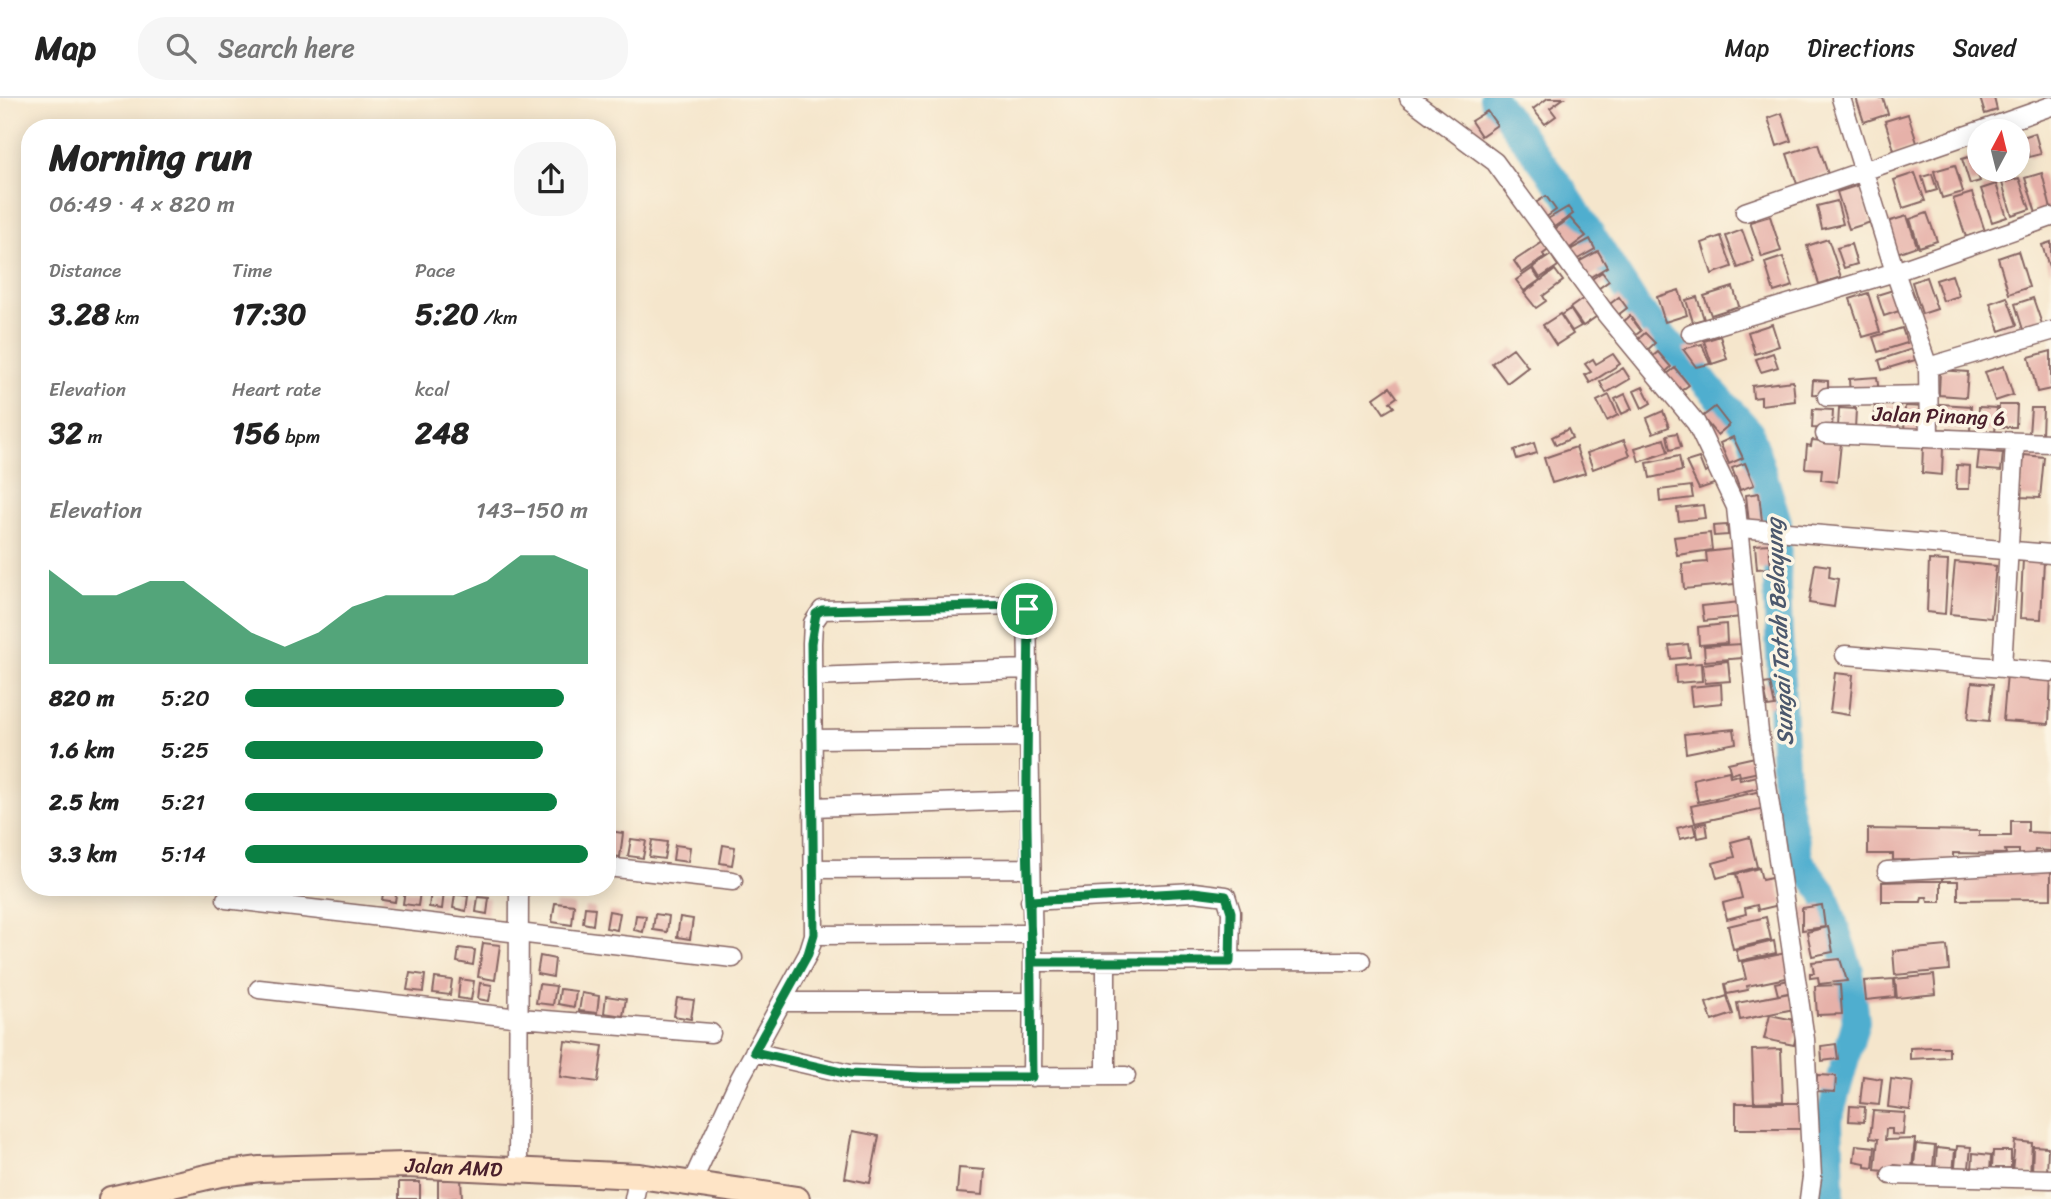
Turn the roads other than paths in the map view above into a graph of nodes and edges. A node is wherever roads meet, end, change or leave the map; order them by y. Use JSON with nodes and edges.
{"nodes":[{"id":1,"x":1409,"y":98,"type":"edge"},
{"id":2,"x":1841,"y":98,"type":"edge"},
{"id":3,"x":2051,"y":106,"type":"edge"},
{"id":4,"x":2014,"y":119,"type":"edge"},
{"id":5,"x":1967,"y":135,"type":"edge"},
{"id":6,"x":1863,"y":172,"type":"junction"},
{"id":7,"x":1745,"y":212,"type":"dead end"},
{"id":8,"x":2051,"y":218,"type":"edge"},
{"id":9,"x":1895,"y":272,"type":"junction"},
{"id":10,"x":2051,"y":331,"type":"edge"},
{"id":11,"x":1691,"y":334,"type":"dead end"},
{"id":12,"x":1928,"y":367,"type":"junction"},
{"id":13,"x":1929,"y":396,"type":"junction"},
{"id":14,"x":1827,"y":397,"type":"dead end"},
{"id":15,"x":1825,"y":433,"type":"dead end"},
{"id":16,"x":1930,"y":438,"type":"junction"},
{"id":17,"x":2015,"y":442,"type":"junction"},
{"id":18,"x":2051,"y":443,"type":"edge"},
{"id":19,"x":1748,"y":529,"type":"junction"},
{"id":20,"x":2007,"y":551,"type":"junction"},
{"id":21,"x":2051,"y":554,"type":"edge"},
{"id":22,"x":1845,"y":655,"type":"dead end"},
{"id":23,"x":2002,"y":667,"type":"junction"},
{"id":24,"x":1028,"y":669,"type":"junction"},
{"id":25,"x":2051,"y":672,"type":"edge"},
{"id":26,"x":812,"y":677,"type":"junction"},
{"id":27,"x":1028,"y":737,"type":"junction"},
{"id":28,"x":812,"y":739,"type":"junction"},
{"id":29,"x":1029,"y":800,"type":"junction"},
{"id":30,"x":812,"y":807,"type":"junction"},
{"id":31,"x":2051,"y":862,"type":"edge"},
{"id":32,"x":616,"y":868,"type":"edge"},
{"id":33,"x":1030,"y":868,"type":"junction"},
{"id":34,"x":813,"y":869,"type":"junction"},
{"id":35,"x":1887,"y":871,"type":"dead end"},
{"id":36,"x":733,"y":881,"type":"dead end"},
{"id":37,"x":519,"y":896,"type":"edge"},
{"id":38,"x":226,"y":899,"type":"dead end"},
{"id":39,"x":1030,"y":901,"type":"junction"},
{"id":40,"x":518,"y":932,"type":"junction"},
{"id":41,"x":814,"y":934,"type":"junction"},
{"id":42,"x":1030,"y":934,"type":"junction"},
{"id":43,"x":733,"y":958,"type":"dead end"},
{"id":44,"x":1361,"y":961,"type":"dead end"},
{"id":45,"x":1033,"y":962,"type":"junction"},
{"id":46,"x":1105,"y":962,"type":"junction"},
{"id":47,"x":1230,"y":962,"type":"junction"},
{"id":48,"x":259,"y":989,"type":"dead end"},
{"id":49,"x":782,"y":1002,"type":"junction"},
{"id":50,"x":1031,"y":1002,"type":"junction"},
{"id":51,"x":520,"y":1018,"type":"junction"},
{"id":52,"x":711,"y":1033,"type":"dead end"},
{"id":53,"x":754,"y":1052,"type":"junction"},
{"id":54,"x":1106,"y":1076,"type":"junction"},
{"id":55,"x":1126,"y":1076,"type":"dead end"},
{"id":56,"x":1032,"y":1077,"type":"junction"},
{"id":57,"x":518,"y":1170,"type":"junction"},
{"id":58,"x":1891,"y":1175,"type":"dead end"},
{"id":59,"x":2051,"y":1179,"type":"edge"},
{"id":60,"x":692,"y":1182,"type":"junction"},
{"id":61,"x":636,"y":1188,"type":"edge"},
{"id":62,"x":111,"y":1199,"type":"edge"},
{"id":63,"x":797,"y":1199,"type":"edge"},
{"id":64,"x":1809,"y":1199,"type":"edge"}],
"edges":[{"from":1,"to":19,"type":"street"},
{"from":2,"to":6,"type":"street"},
{"from":3,"to":4,"type":"street"},
{"from":5,"to":6,"type":"street"},
{"from":6,"to":7,"type":"street"},
{"from":6,"to":9,"type":"street"},
{"from":8,"to":9,"type":"street"},
{"from":9,"to":11,"type":"street"},
{"from":9,"to":12,"type":"street"},
{"from":10,"to":12,"type":"street"},
{"from":12,"to":13,"type":"street"},
{"from":13,"to":14,"type":"street"},
{"from":13,"to":16,"type":"street"},
{"from":15,"to":16,"type":"street","name":"Jalan Pinang 6"},
{"from":16,"to":17,"type":"street","name":"Jalan Pinang 6"},
{"from":17,"to":18,"type":"street","name":"Jalan Pinang 6"},
{"from":17,"to":20,"type":"street"},
{"from":19,"to":20,"type":"street"},
{"from":19,"to":64,"type":"street"},
{"from":20,"to":21,"type":"street"},
{"from":20,"to":23,"type":"street"},
{"from":22,"to":23,"type":"street"},
{"from":23,"to":25,"type":"street"},
{"from":24,"to":26,"type":"street"},
{"from":24,"to":26,"type":"street"},
{"from":24,"to":27,"type":"street"},
{"from":26,"to":28,"type":"street"},
{"from":27,"to":28,"type":"street"},
{"from":27,"to":29,"type":"street"},
{"from":28,"to":30,"type":"street"},
{"from":29,"to":30,"type":"street"},
{"from":29,"to":33,"type":"street"},
{"from":30,"to":34,"type":"street"},
{"from":31,"to":35,"type":"street"},
{"from":32,"to":36,"type":"street"},
{"from":33,"to":34,"type":"street"},
{"from":33,"to":39,"type":"street"},
{"from":34,"to":41,"type":"street"},
{"from":37,"to":40,"type":"street"},
{"from":38,"to":40,"type":"street"},
{"from":39,"to":42,"type":"street"},
{"from":39,"to":47,"type":"street"},
{"from":40,"to":43,"type":"street"},
{"from":40,"to":51,"type":"street"},
{"from":41,"to":42,"type":"street"},
{"from":41,"to":49,"type":"street"},
{"from":42,"to":45,"type":"street"},
{"from":44,"to":47,"type":"street"},
{"from":45,"to":46,"type":"street"},
{"from":45,"to":50,"type":"street"},
{"from":46,"to":47,"type":"street"},
{"from":46,"to":54,"type":"street"},
{"from":48,"to":51,"type":"street"},
{"from":49,"to":50,"type":"street"},
{"from":49,"to":53,"type":"street"},
{"from":50,"to":56,"type":"street"},
{"from":51,"to":52,"type":"street"},
{"from":51,"to":57,"type":"street"},
{"from":53,"to":56,"type":"street"},
{"from":53,"to":60,"type":"street"},
{"from":54,"to":55,"type":"street"},
{"from":54,"to":56,"type":"street"},
{"from":57,"to":61,"type":"street","name":"Jalan AMD"},
{"from":57,"to":62,"type":"street","name":"Jalan AMD"},
{"from":58,"to":59,"type":"street"},
{"from":60,"to":61,"type":"street","name":"Jalan AMD"},
{"from":60,"to":63,"type":"street","name":"Jalan AMD"}]}
